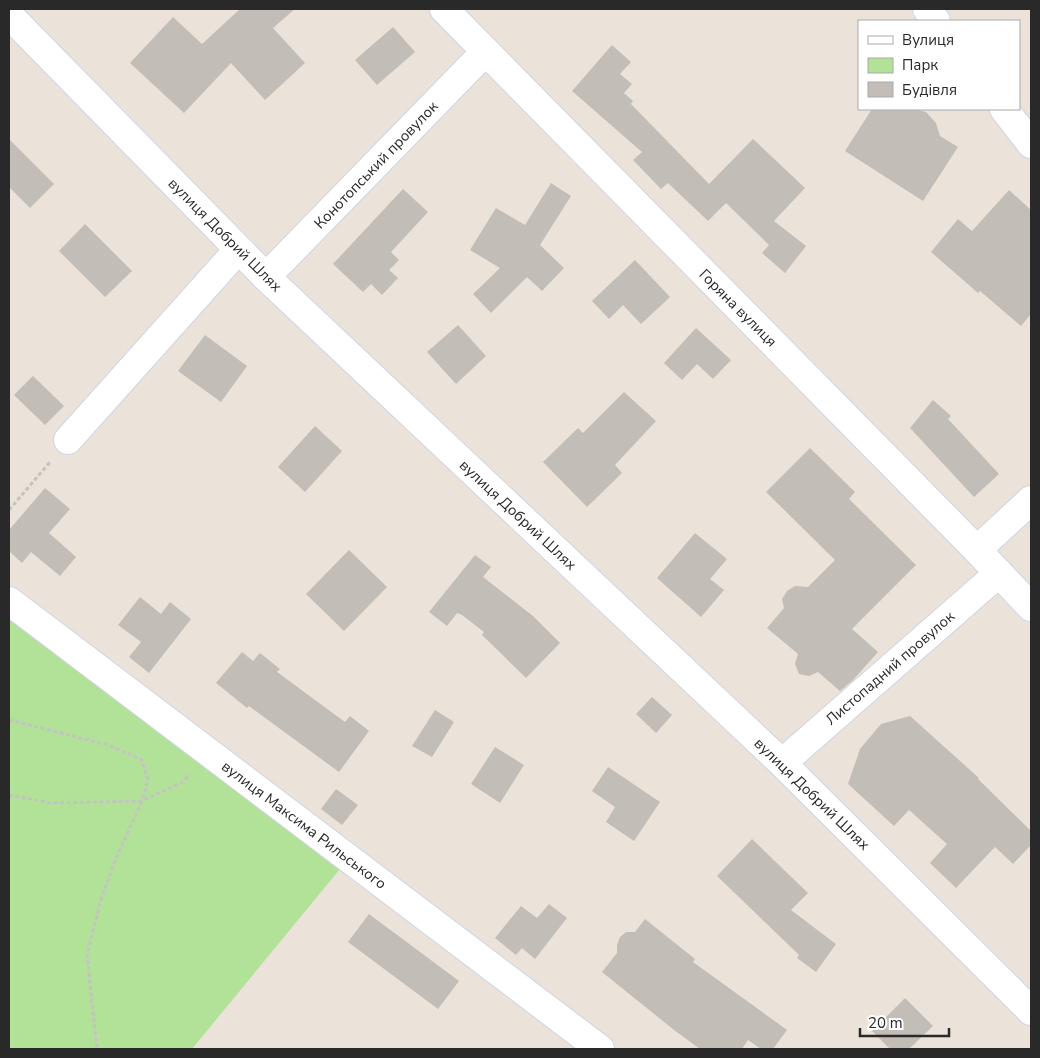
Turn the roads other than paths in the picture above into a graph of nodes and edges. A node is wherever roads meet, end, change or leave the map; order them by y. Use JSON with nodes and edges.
{"nodes":[{"id":1,"x":444,"y":9,"type":"edge"},
{"id":2,"x":926,"y":9,"type":"edge"},
{"id":3,"x":9,"y":15,"type":"edge"},
{"id":4,"x":935,"y":20,"type":"edge"},
{"id":5,"x":485,"y":52,"type":"junction"},
{"id":6,"x":1005,"y":110,"type":"edge"},
{"id":7,"x":1031,"y":144,"type":"edge"},
{"id":8,"x":238,"y":250,"type":"junction"},
{"id":9,"x":266,"y":278,"type":"junction"},
{"id":10,"x":68,"y":440,"type":"road end"},
{"id":11,"x":1031,"y":500,"type":"edge"},
{"id":12,"x":977,"y":550,"type":"junction"},
{"id":13,"x":999,"y":574,"type":"junction"},
{"id":14,"x":9,"y":601,"type":"edge"},
{"id":15,"x":1031,"y":607,"type":"edge"},
{"id":16,"x":782,"y":763,"type":"junction"},
{"id":17,"x":1031,"y":1011,"type":"edge"},
{"id":18,"x":600,"y":1049,"type":"edge"}],
"edges":[{"from":1,"to":5,"type":"street","name":"Горяна вулиця"},
{"from":2,"to":4,"type":"street"},
{"from":3,"to":8,"type":"street","name":"вулиця Добрий Шлях"},
{"from":5,"to":9,"type":"street","name":"Конотопський провулок"},
{"from":5,"to":12,"type":"street","name":"Горяна вулиця"},
{"from":6,"to":7,"type":"street"},
{"from":8,"to":9,"type":"street","name":"вулиця Добрий Шлях"},
{"from":8,"to":10,"type":"street"},
{"from":9,"to":16,"type":"street","name":"вулиця Добрий Шлях"},
{"from":11,"to":12,"type":"street"},
{"from":12,"to":13,"type":"street","name":"Горяна вулиця"},
{"from":13,"to":15,"type":"street","name":"Горяна вулиця"},
{"from":13,"to":16,"type":"street","name":"Листопадний провулок"},
{"from":14,"to":18,"type":"street","name":"вулиця Максима Рильського"},
{"from":16,"to":17,"type":"street","name":"вулиця Добрий Шлях"}]}
